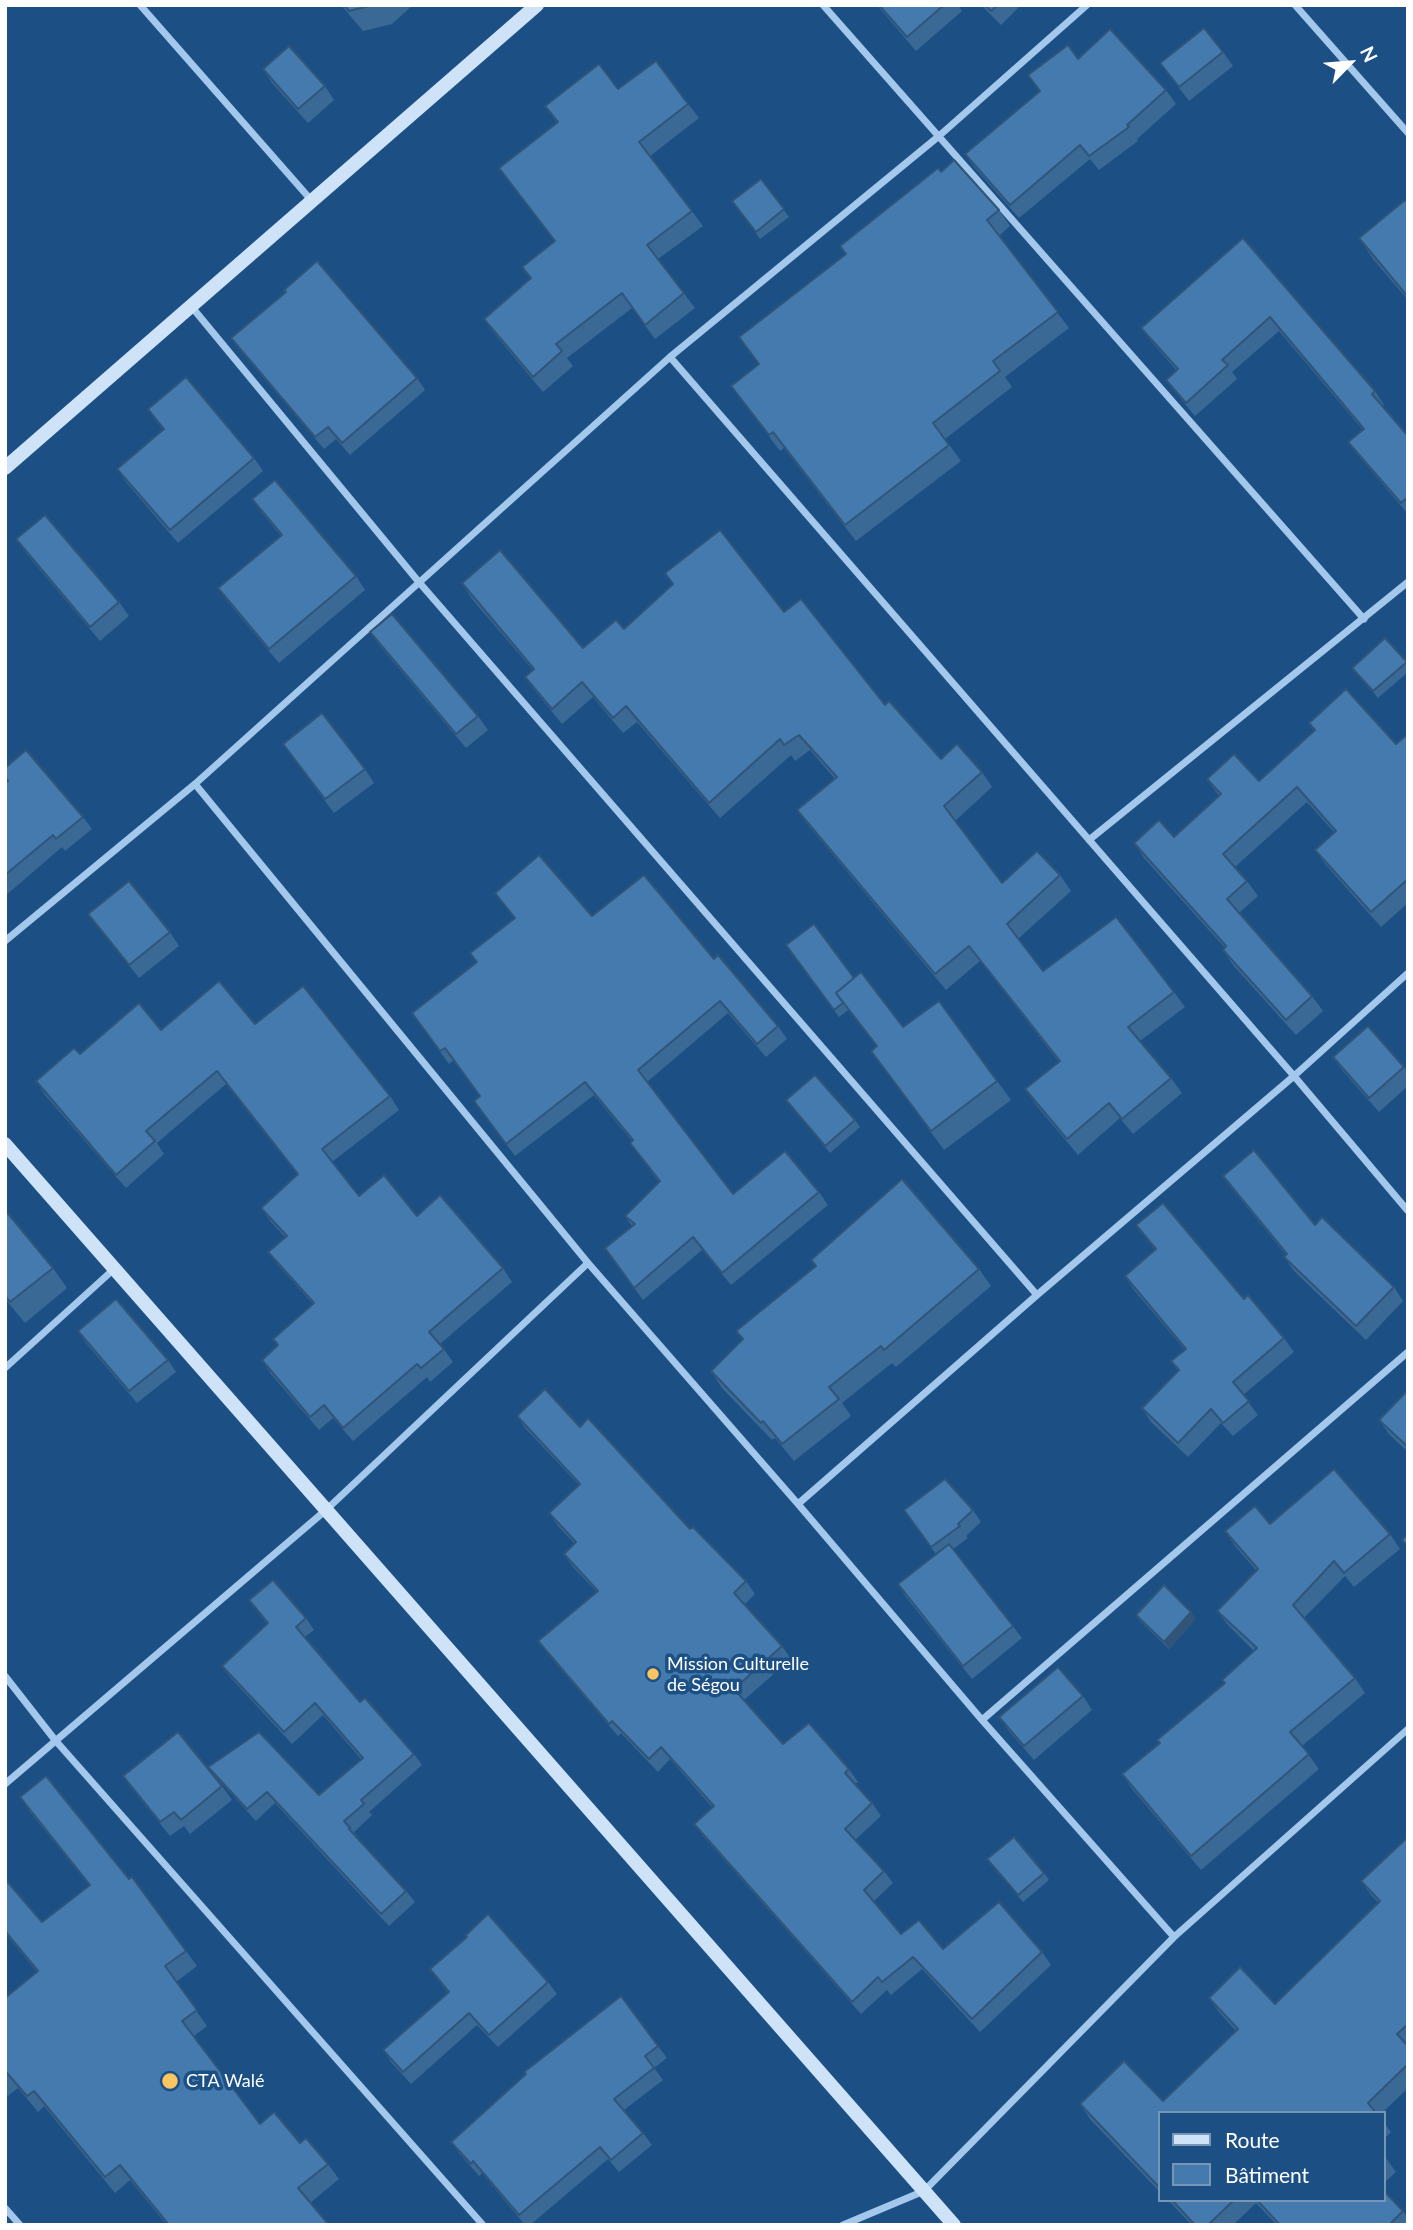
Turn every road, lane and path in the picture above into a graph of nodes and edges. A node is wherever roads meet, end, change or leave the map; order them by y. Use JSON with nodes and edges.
{"nodes":[{"id":1,"x":140,"y":5,"type":"edge"},
{"id":2,"x":537,"y":5,"type":"edge"},
{"id":3,"x":823,"y":5,"type":"edge"},
{"id":4,"x":1087,"y":5,"type":"edge"},
{"id":5,"x":1294,"y":5,"type":"edge"},
{"id":6,"x":1408,"y":133,"type":"edge"},
{"id":7,"x":939,"y":136,"type":"junction"},
{"id":8,"x":312,"y":201,"type":"junction"},
{"id":9,"x":190,"y":305,"type":"junction"},
{"id":10,"x":670,"y":356,"type":"junction"},
{"id":11,"x":5,"y":467,"type":"edge"},
{"id":12,"x":418,"y":581,"type":"junction"},
{"id":13,"x":1408,"y":583,"type":"edge"},
{"id":14,"x":1364,"y":619,"type":"junction"},
{"id":15,"x":195,"y":784,"type":"junction"},
{"id":16,"x":1089,"y":840,"type":"junction"},
{"id":17,"x":5,"y":941,"type":"edge"},
{"id":18,"x":1408,"y":973,"type":"edge"},
{"id":19,"x":1294,"y":1076,"type":"junction"},
{"id":20,"x":5,"y":1144,"type":"edge"},
{"id":21,"x":1408,"y":1211,"type":"edge"},
{"id":22,"x":588,"y":1263,"type":"junction"},
{"id":23,"x":114,"y":1269,"type":"junction"},
{"id":24,"x":1037,"y":1295,"type":"junction"},
{"id":25,"x":1408,"y":1352,"type":"edge"},
{"id":26,"x":5,"y":1368,"type":"edge"},
{"id":27,"x":798,"y":1504,"type":"junction"},
{"id":28,"x":326,"y":1510,"type":"junction"},
{"id":29,"x":5,"y":1676,"type":"edge"},
{"id":30,"x":982,"y":1720,"type":"junction"},
{"id":31,"x":1408,"y":1730,"type":"edge"},
{"id":32,"x":55,"y":1740,"type":"junction"},
{"id":33,"x":5,"y":1784,"type":"edge"},
{"id":34,"x":1174,"y":1937,"type":"junction"},
{"id":35,"x":924,"y":2191,"type":"junction"},
{"id":36,"x":5,"y":2208,"type":"edge"},
{"id":37,"x":20,"y":2225,"type":"edge"},
{"id":38,"x":483,"y":2225,"type":"edge"},
{"id":39,"x":843,"y":2225,"type":"edge"},
{"id":40,"x":954,"y":2225,"type":"edge"}],
"edges":[{"from":1,"to":8,"type":"street"},
{"from":2,"to":8,"type":"street"},
{"from":3,"to":7,"type":"street"},
{"from":4,"to":7,"type":"street"},
{"from":5,"to":6,"type":"street"},
{"from":7,"to":10,"type":"street"},
{"from":7,"to":14,"type":"street"},
{"from":8,"to":9,"type":"street"},
{"from":9,"to":11,"type":"street"},
{"from":9,"to":12,"type":"street"},
{"from":10,"to":12,"type":"street"},
{"from":10,"to":16,"type":"street"},
{"from":12,"to":15,"type":"street"},
{"from":12,"to":24,"type":"street"},
{"from":13,"to":14,"type":"street"},
{"from":14,"to":16,"type":"street"},
{"from":15,"to":17,"type":"street"},
{"from":15,"to":22,"type":"street"},
{"from":16,"to":19,"type":"street"},
{"from":18,"to":19,"type":"street"},
{"from":19,"to":21,"type":"street"},
{"from":19,"to":24,"type":"street"},
{"from":20,"to":23,"type":"street"},
{"from":22,"to":27,"type":"street"},
{"from":22,"to":28,"type":"street"},
{"from":23,"to":26,"type":"street"},
{"from":23,"to":28,"type":"street"},
{"from":24,"to":27,"type":"street"},
{"from":25,"to":30,"type":"street"},
{"from":27,"to":30,"type":"street"},
{"from":28,"to":32,"type":"street"},
{"from":28,"to":35,"type":"street"},
{"from":29,"to":32,"type":"street"},
{"from":30,"to":34,"type":"street"},
{"from":31,"to":34,"type":"street"},
{"from":32,"to":33,"type":"street"},
{"from":32,"to":38,"type":"street"},
{"from":34,"to":35,"type":"street"},
{"from":35,"to":39,"type":"street"},
{"from":35,"to":40,"type":"street"},
{"from":36,"to":37,"type":"street"}]}
